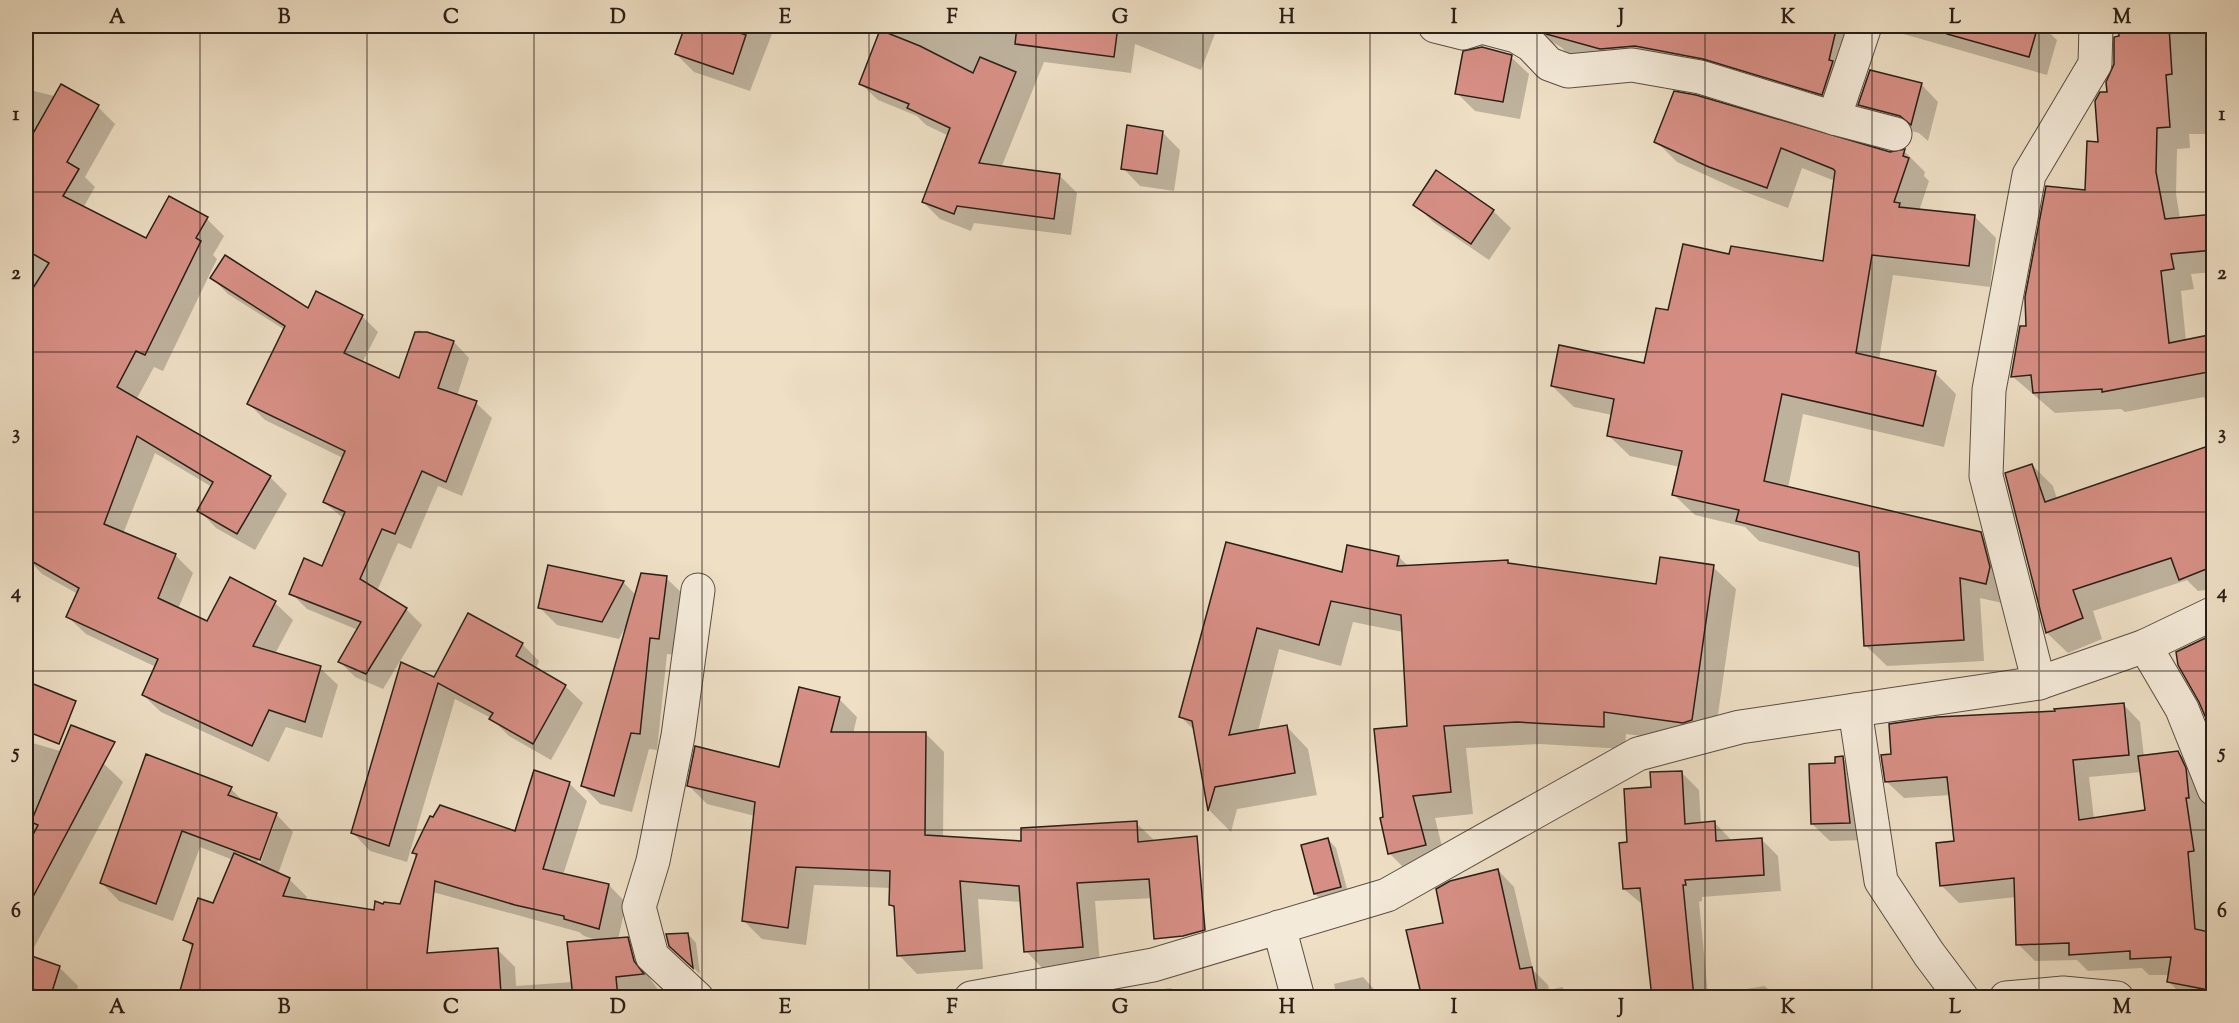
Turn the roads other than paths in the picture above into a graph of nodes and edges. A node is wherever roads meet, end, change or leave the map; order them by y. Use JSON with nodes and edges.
{"nodes":[{"id":1,"x":1435,"y":26,"type":"edge"},
{"id":2,"x":1865,"y":26,"type":"edge"},
{"id":3,"x":2096,"y":26,"type":"edge"},
{"id":4,"x":1834,"y":118,"type":"junction"},
{"id":5,"x":1895,"y":134,"type":"dead end"},
{"id":6,"x":698,"y":590,"type":"dead end"},
{"id":7,"x":2214,"y":613,"type":"edge"},
{"id":8,"x":2145,"y":646,"type":"junction"},
{"id":9,"x":2039,"y":683,"type":"junction"},
{"id":10,"x":1861,"y":710,"type":"junction"},
{"id":11,"x":2214,"y":789,"type":"edge"},
{"id":12,"x":1279,"y":927,"type":"junction"},
{"id":13,"x":697,"y":998,"type":"edge"},
{"id":14,"x":971,"y":998,"type":"edge"},
{"id":15,"x":1298,"y":998,"type":"edge"},
{"id":16,"x":1962,"y":998,"type":"edge"},
{"id":17,"x":2006,"y":998,"type":"edge"},
{"id":18,"x":2117,"y":998,"type":"edge"}],
"edges":[{"from":1,"to":4,"type":"street"},
{"from":2,"to":4,"type":"street"},
{"from":3,"to":9,"type":"street"},
{"from":4,"to":5,"type":"street"},
{"from":6,"to":13,"type":"street"},
{"from":7,"to":8,"type":"street"},
{"from":8,"to":9,"type":"street"},
{"from":8,"to":11,"type":"street"},
{"from":9,"to":10,"type":"street"},
{"from":10,"to":12,"type":"street"},
{"from":10,"to":16,"type":"street"},
{"from":12,"to":14,"type":"street"},
{"from":12,"to":15,"type":"street"},
{"from":17,"to":18,"type":"street"}]}
